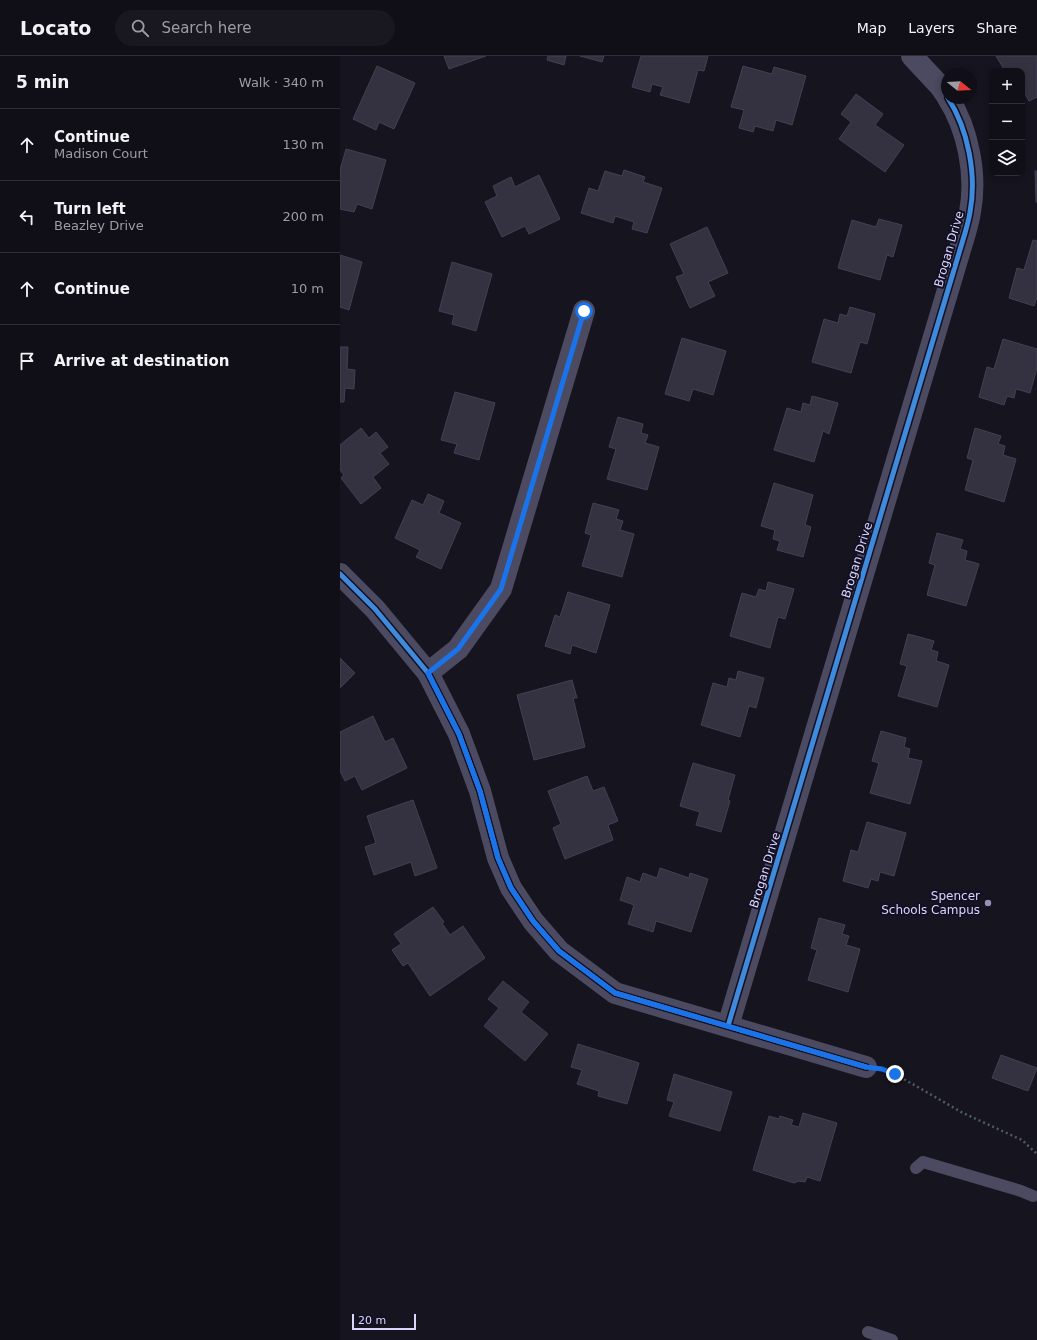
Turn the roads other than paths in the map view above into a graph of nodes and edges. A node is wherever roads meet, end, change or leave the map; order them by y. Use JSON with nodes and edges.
{"nodes":[{"id":1,"x":912,"y":56,"type":"edge"},
{"id":2,"x":941,"y":87,"type":"edge"},
{"id":3,"x":951,"y":104,"type":"edge"},
{"id":4,"x":584,"y":311,"type":"dead end"},
{"id":5,"x":340,"y":574,"type":"edge"},
{"id":6,"x":428,"y":673,"type":"junction"},
{"id":7,"x":728,"y":1026,"type":"junction"},
{"id":8,"x":866,"y":1067,"type":"road end"},
{"id":9,"x":916,"y":1168,"type":"dead end"},
{"id":10,"x":1033,"y":1196,"type":"dead end"},
{"id":11,"x":868,"y":1332,"type":"dead end"},
{"id":12,"x":892,"y":1340,"type":"edge"}],
"edges":[{"from":1,"to":2,"type":"street","name":"Brogan Drive"},
{"from":3,"to":7,"type":"street","name":"Brogan Drive"},
{"from":4,"to":6,"type":"street"},
{"from":5,"to":6,"type":"street"},
{"from":6,"to":7,"type":"street"},
{"from":7,"to":8,"type":"street"},
{"from":9,"to":10,"type":"lane"},
{"from":11,"to":12,"type":"lane"}]}
